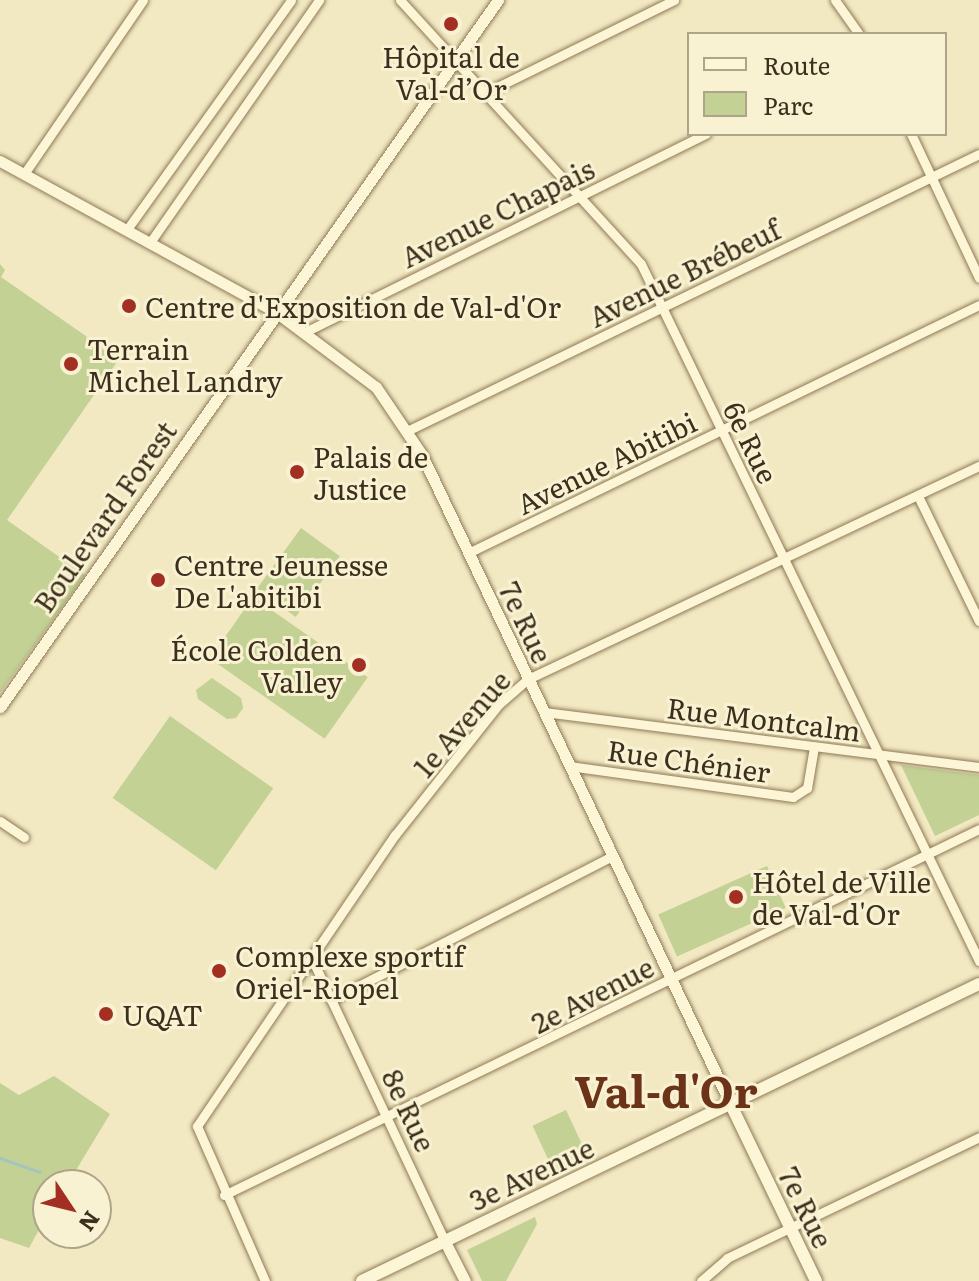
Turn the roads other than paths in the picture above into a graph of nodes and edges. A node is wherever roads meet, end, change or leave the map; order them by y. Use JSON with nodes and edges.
{"nodes":[{"id":1,"x":143,"y":0,"type":"edge"},
{"id":2,"x":291,"y":0,"type":"edge"},
{"id":3,"x":319,"y":0,"type":"edge"},
{"id":4,"x":400,"y":0,"type":"edge"},
{"id":5,"x":498,"y":0,"type":"edge"},
{"id":6,"x":674,"y":0,"type":"edge"},
{"id":7,"x":835,"y":0,"type":"edge"},
{"id":8,"x":858,"y":32,"type":"edge"},
{"id":9,"x":455,"y":61,"type":"junction"},
{"id":10,"x":483,"y":94,"type":"junction"},
{"id":11,"x":702,"y":136,"type":"edge"},
{"id":12,"x":912,"y":136,"type":"edge"},
{"id":13,"x":979,"y":154,"type":"edge"},
{"id":14,"x":0,"y":161,"type":"edge"},
{"id":15,"x":26,"y":171,"type":"junction"},
{"id":16,"x":930,"y":177,"type":"junction"},
{"id":17,"x":580,"y":195,"type":"junction"},
{"id":18,"x":128,"y":228,"type":"junction"},
{"id":19,"x":151,"y":241,"type":"junction"},
{"id":20,"x":979,"y":278,"type":"edge"},
{"id":21,"x":979,"y":305,"type":"edge"},
{"id":22,"x":663,"y":308,"type":"junction"},
{"id":23,"x":276,"y":312,"type":"junction"},
{"id":24,"x":307,"y":331,"type":"junction"},
{"id":25,"x":409,"y":430,"type":"junction"},
{"id":26,"x":722,"y":431,"type":"junction"},
{"id":27,"x":979,"y":466,"type":"edge"},
{"id":28,"x":918,"y":496,"type":"junction"},
{"id":29,"x":468,"y":553,"type":"junction"},
{"id":30,"x":783,"y":558,"type":"junction"},
{"id":31,"x":979,"y":621,"type":"edge"},
{"id":32,"x":528,"y":679,"type":"junction"},
{"id":33,"x":0,"y":707,"type":"edge"},
{"id":34,"x":544,"y":712,"type":"junction"},
{"id":35,"x":814,"y":747,"type":"junction"},
{"id":36,"x":877,"y":754,"type":"junction"},
{"id":37,"x":569,"y":766,"type":"junction"},
{"id":38,"x":979,"y":767,"type":"edge"},
{"id":39,"x":0,"y":821,"type":"edge"},
{"id":40,"x":979,"y":829,"type":"edge"},
{"id":41,"x":24,"y":837,"type":"dead end"},
{"id":42,"x":929,"y":855,"type":"junction"},
{"id":43,"x":612,"y":856,"type":"junction"},
{"id":44,"x":312,"y":959,"type":"junction"},
{"id":45,"x":979,"y":961,"type":"edge"},
{"id":46,"x":673,"y":978,"type":"junction"},
{"id":47,"x":979,"y":984,"type":"edge"},
{"id":48,"x":331,"y":1000,"type":"junction"},
{"id":49,"x":731,"y":1105,"type":"junction"},
{"id":50,"x":386,"y":1117,"type":"junction"},
{"id":51,"x":979,"y":1137,"type":"edge"},
{"id":52,"x":224,"y":1195,"type":"junction"},
{"id":53,"x":790,"y":1227,"type":"junction"},
{"id":54,"x":444,"y":1240,"type":"junction"},
{"id":55,"x":265,"y":1281,"type":"edge"},
{"id":56,"x":362,"y":1281,"type":"edge"},
{"id":57,"x":465,"y":1281,"type":"edge"},
{"id":58,"x":701,"y":1281,"type":"edge"},
{"id":59,"x":816,"y":1281,"type":"edge"}],
"edges":[{"from":1,"to":15,"type":"street"},
{"from":2,"to":18,"type":"street"},
{"from":3,"to":19,"type":"street"},
{"from":4,"to":9,"type":"street","name":"6e Rue"},
{"from":5,"to":9,"type":"street","name":"Boulevard Forest"},
{"from":6,"to":10,"type":"street"},
{"from":7,"to":8,"type":"street"},
{"from":9,"to":10,"type":"street","name":"6e Rue"},
{"from":9,"to":23,"type":"street","name":"Boulevard Forest"},
{"from":10,"to":17,"type":"street","name":"6e Rue"},
{"from":11,"to":17,"type":"street","name":"Avenue Chapais"},
{"from":12,"to":16,"type":"street"},
{"from":13,"to":16,"type":"street","name":"Avenue Brébeuf"},
{"from":14,"to":15,"type":"street","name":"7e Rue"},
{"from":15,"to":18,"type":"street","name":"7e Rue"},
{"from":16,"to":20,"type":"street"},
{"from":16,"to":22,"type":"street","name":"Avenue Brébeuf"},
{"from":17,"to":22,"type":"street","name":"6e Rue"},
{"from":17,"to":24,"type":"street","name":"Avenue Chapais"},
{"from":18,"to":19,"type":"street","name":"7e Rue"},
{"from":19,"to":23,"type":"street","name":"7e Rue"},
{"from":21,"to":26,"type":"street","name":"Avenue Abitibi"},
{"from":22,"to":25,"type":"street","name":"Avenue Brébeuf"},
{"from":22,"to":26,"type":"street","name":"6e Rue"},
{"from":23,"to":24,"type":"street","name":"7e Rue"},
{"from":23,"to":33,"type":"street","name":"Boulevard Forest"},
{"from":24,"to":25,"type":"street","name":"7e Rue"},
{"from":25,"to":29,"type":"street","name":"7e Rue"},
{"from":26,"to":29,"type":"street","name":"Avenue Abitibi"},
{"from":26,"to":30,"type":"street","name":"6e Rue"},
{"from":27,"to":28,"type":"street","name":"1e Avenue"},
{"from":28,"to":30,"type":"street","name":"1e Avenue"},
{"from":28,"to":31,"type":"street"},
{"from":29,"to":32,"type":"street","name":"7e Rue"},
{"from":30,"to":32,"type":"street","name":"1e Avenue"},
{"from":30,"to":36,"type":"street","name":"6e Rue"},
{"from":32,"to":34,"type":"street","name":"7e Rue"},
{"from":32,"to":44,"type":"street","name":"1e Avenue"},
{"from":34,"to":35,"type":"street","name":"Rue Montcalm"},
{"from":34,"to":37,"type":"street","name":"7e Rue"},
{"from":35,"to":36,"type":"street","name":"Rue Montcalm"},
{"from":35,"to":37,"type":"street","name":"Rue Chénier"},
{"from":36,"to":38,"type":"street","name":"Rue Montcalm"},
{"from":36,"to":42,"type":"street","name":"6e Rue"},
{"from":37,"to":43,"type":"street","name":"7e Rue"},
{"from":39,"to":41,"type":"street"},
{"from":40,"to":42,"type":"street","name":"2e Avenue"},
{"from":42,"to":45,"type":"street","name":"6e Rue"},
{"from":42,"to":46,"type":"street","name":"2e Avenue"},
{"from":43,"to":46,"type":"street","name":"7e Rue"},
{"from":43,"to":48,"type":"street"},
{"from":44,"to":48,"type":"street","name":"8e Rue"},
{"from":44,"to":52,"type":"street","name":"1e Avenue"},
{"from":46,"to":49,"type":"street","name":"7e Rue"},
{"from":46,"to":50,"type":"street","name":"2e Avenue"},
{"from":47,"to":49,"type":"main road","name":"3e Avenue"},
{"from":48,"to":50,"type":"street","name":"8e Rue"},
{"from":49,"to":53,"type":"main road","name":"7e Rue"},
{"from":49,"to":54,"type":"main road","name":"3e Avenue"},
{"from":50,"to":52,"type":"street","name":"2e Avenue"},
{"from":50,"to":54,"type":"street","name":"8e Rue"},
{"from":51,"to":53,"type":"street"},
{"from":52,"to":55,"type":"street"},
{"from":53,"to":58,"type":"street"},
{"from":53,"to":59,"type":"main road","name":"7e Rue"},
{"from":54,"to":56,"type":"main road","name":"3e Avenue"},
{"from":54,"to":57,"type":"street","name":"8e Rue"}]}
